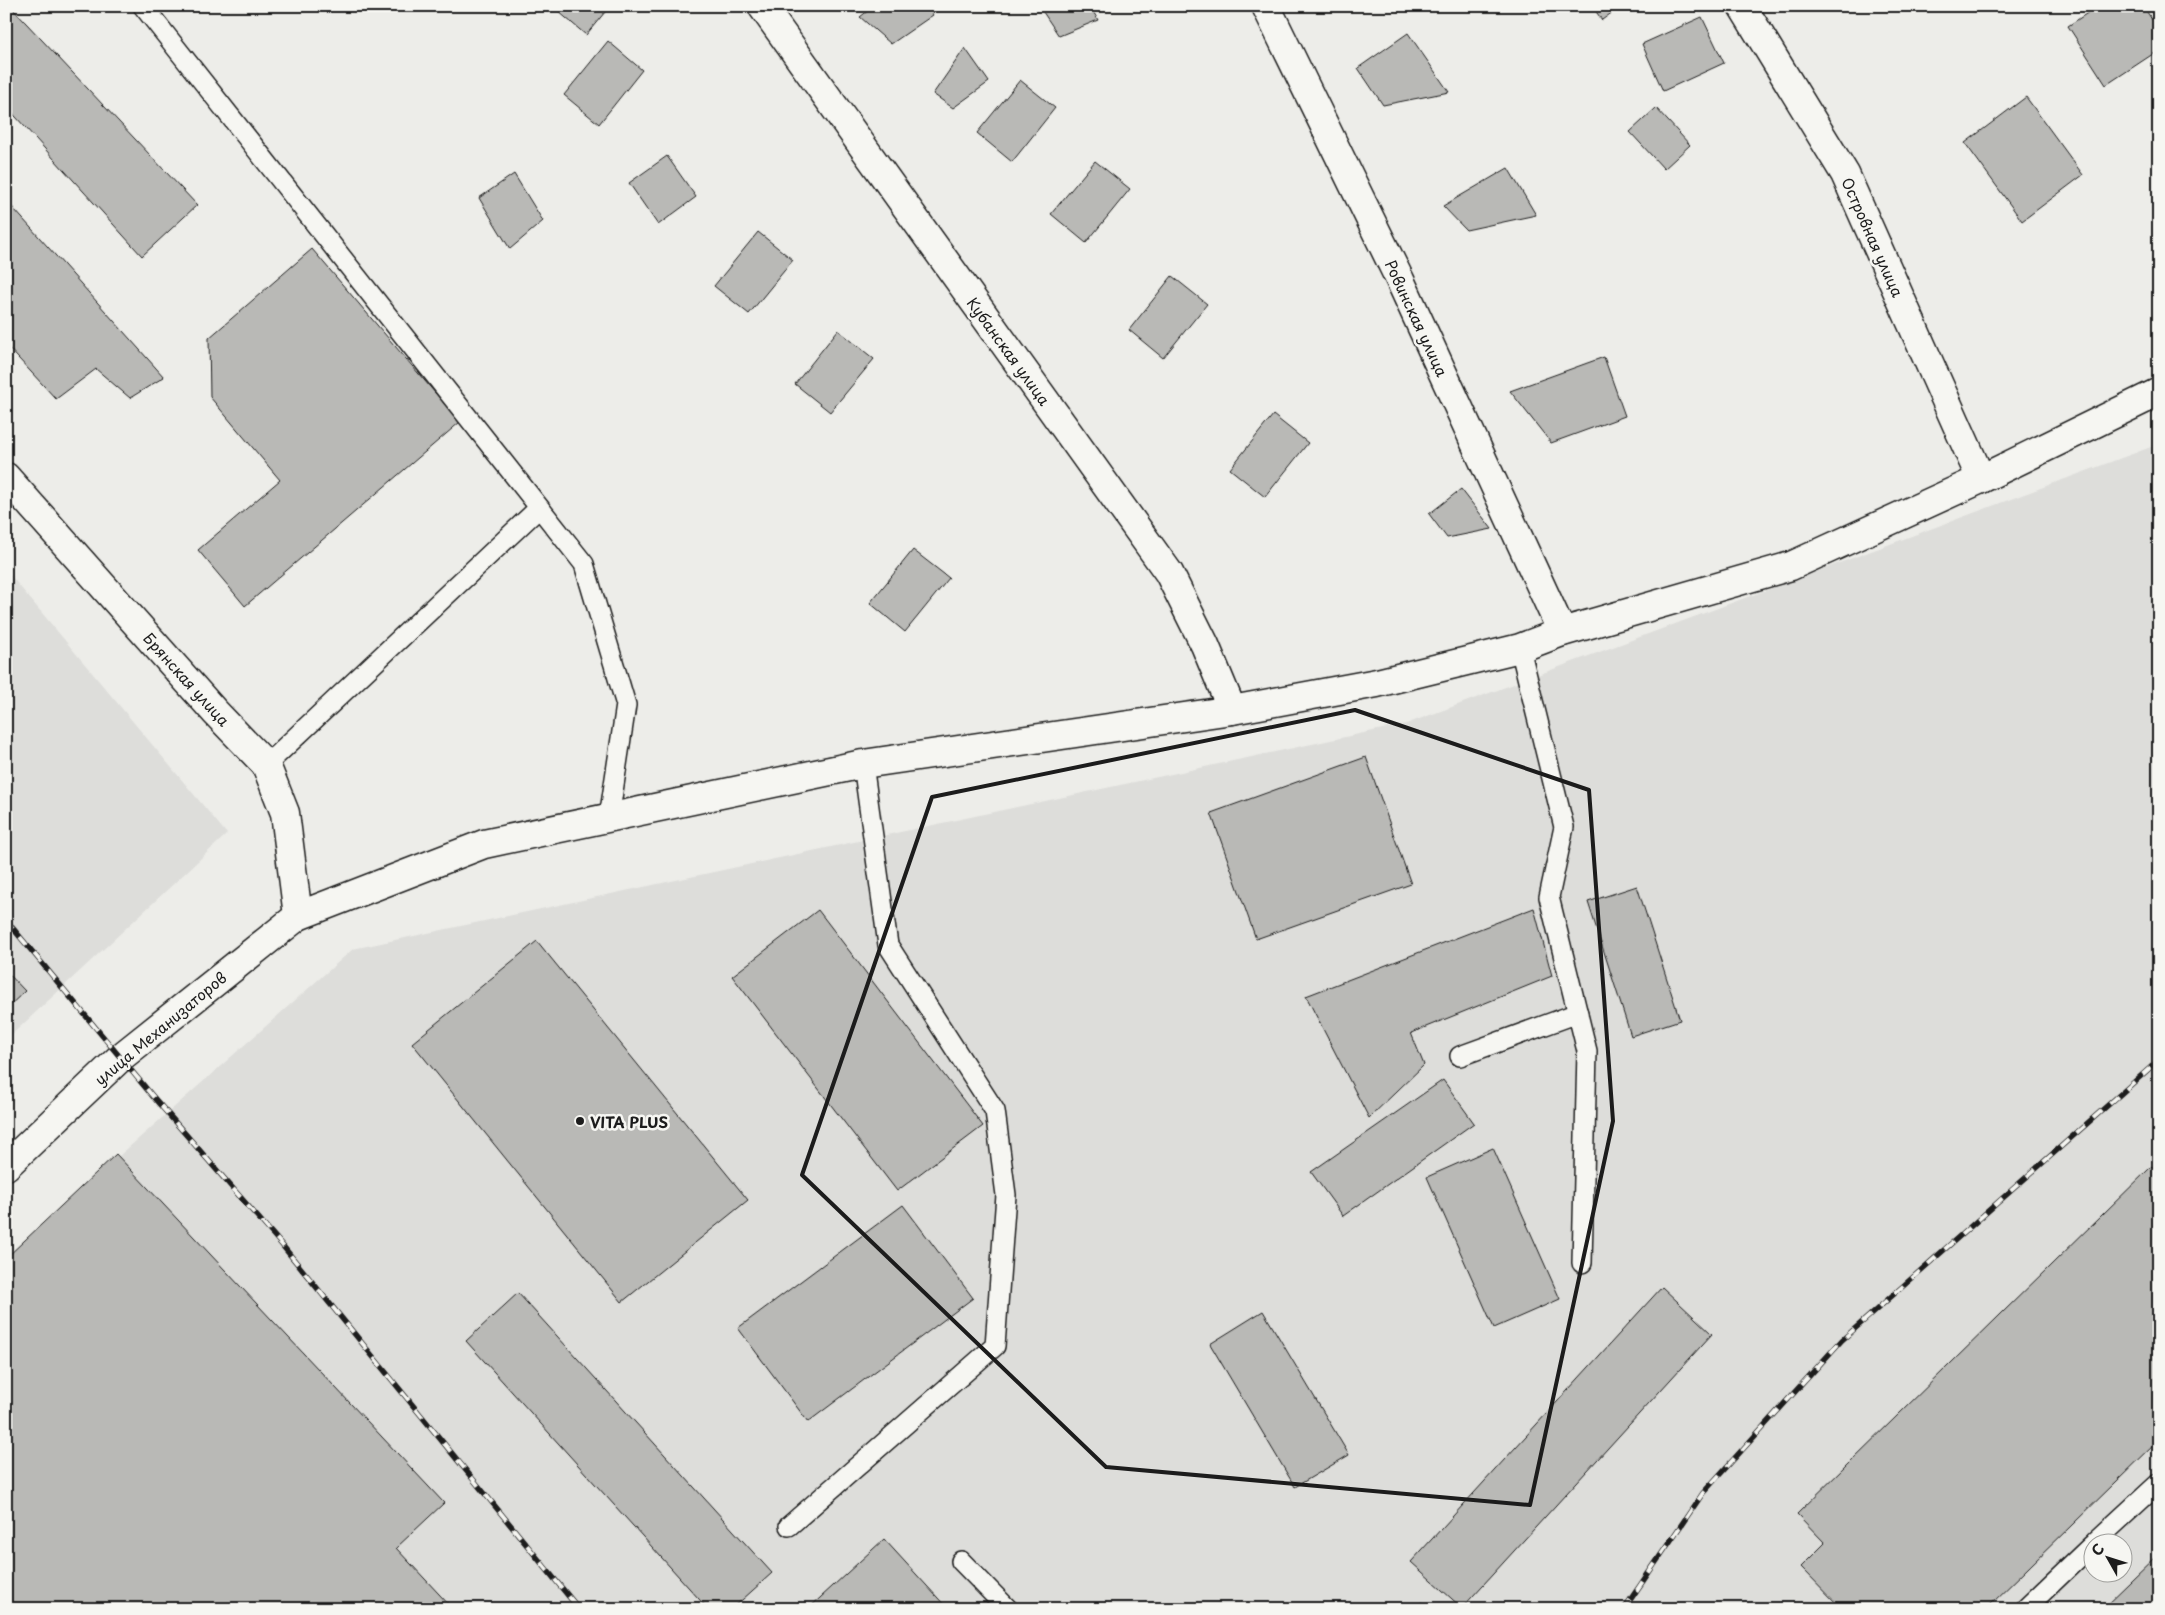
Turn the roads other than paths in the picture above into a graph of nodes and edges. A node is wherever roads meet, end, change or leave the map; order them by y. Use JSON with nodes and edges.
{"nodes":[{"id":1,"x":143,"y":6,"type":"edge"},
{"id":2,"x":762,"y":6,"type":"edge"},
{"id":3,"x":1266,"y":6,"type":"edge"},
{"id":4,"x":1742,"y":6,"type":"edge"},
{"id":5,"x":2159,"y":392,"type":"edge"},
{"id":6,"x":6,"y":477,"type":"edge"},
{"id":7,"x":1981,"y":479,"type":"junction"},
{"id":8,"x":539,"y":508,"type":"junction"},
{"id":9,"x":1562,"y":632,"type":"junction"},
{"id":10,"x":1520,"y":648,"type":"junction"},
{"id":11,"x":1232,"y":710,"type":"junction"},
{"id":12,"x":863,"y":764,"type":"junction"},
{"id":13,"x":266,"y":765,"type":"junction"},
{"id":14,"x":609,"y":818,"type":"junction"},
{"id":15,"x":298,"y":916,"type":"junction"},
{"id":16,"x":1578,"y":1013,"type":"junction"},
{"id":17,"x":1460,"y":1056,"type":"dead end"},
{"id":18,"x":6,"y":1166,"type":"edge"},
{"id":19,"x":1582,"y":1263,"type":"dead end"},
{"id":20,"x":2159,"y":1483,"type":"edge"},
{"id":21,"x":788,"y":1526,"type":"dead end"},
{"id":22,"x":2106,"y":1532,"type":"edge"},
{"id":23,"x":2082,"y":1555,"type":"edge"},
{"id":24,"x":961,"y":1560,"type":"dead end"},
{"id":25,"x":1008,"y":1609,"type":"edge"},
{"id":26,"x":2025,"y":1609,"type":"edge"}],
"edges":[{"from":1,"to":8,"type":"lane"},
{"from":2,"to":11,"type":"street","name":"Кубанская улица"},
{"from":3,"to":9,"type":"street","name":"Ровинская улица"},
{"from":4,"to":7,"type":"street","name":"Островная улица"},
{"from":5,"to":7,"type":"street","name":"улица Механизаторов"},
{"from":6,"to":13,"type":"street","name":"Брянская улица"},
{"from":7,"to":9,"type":"street","name":"улица Механизаторов"},
{"from":8,"to":13,"type":"lane"},
{"from":8,"to":14,"type":"lane"},
{"from":9,"to":10,"type":"street","name":"улица Механизаторов"},
{"from":10,"to":11,"type":"street","name":"улица Механизаторов"},
{"from":10,"to":16,"type":"lane"},
{"from":11,"to":12,"type":"street","name":"улица Механизаторов"},
{"from":12,"to":14,"type":"street","name":"улица Механизаторов"},
{"from":12,"to":21,"type":"lane"},
{"from":13,"to":15,"type":"street","name":"Брянская улица"},
{"from":14,"to":15,"type":"street","name":"улица Механизаторов"},
{"from":15,"to":18,"type":"street","name":"улица Механизаторов"},
{"from":16,"to":17,"type":"lane"},
{"from":16,"to":19,"type":"lane"},
{"from":20,"to":22,"type":"lane"},
{"from":23,"to":26,"type":"lane"},
{"from":24,"to":25,"type":"lane"}]}
